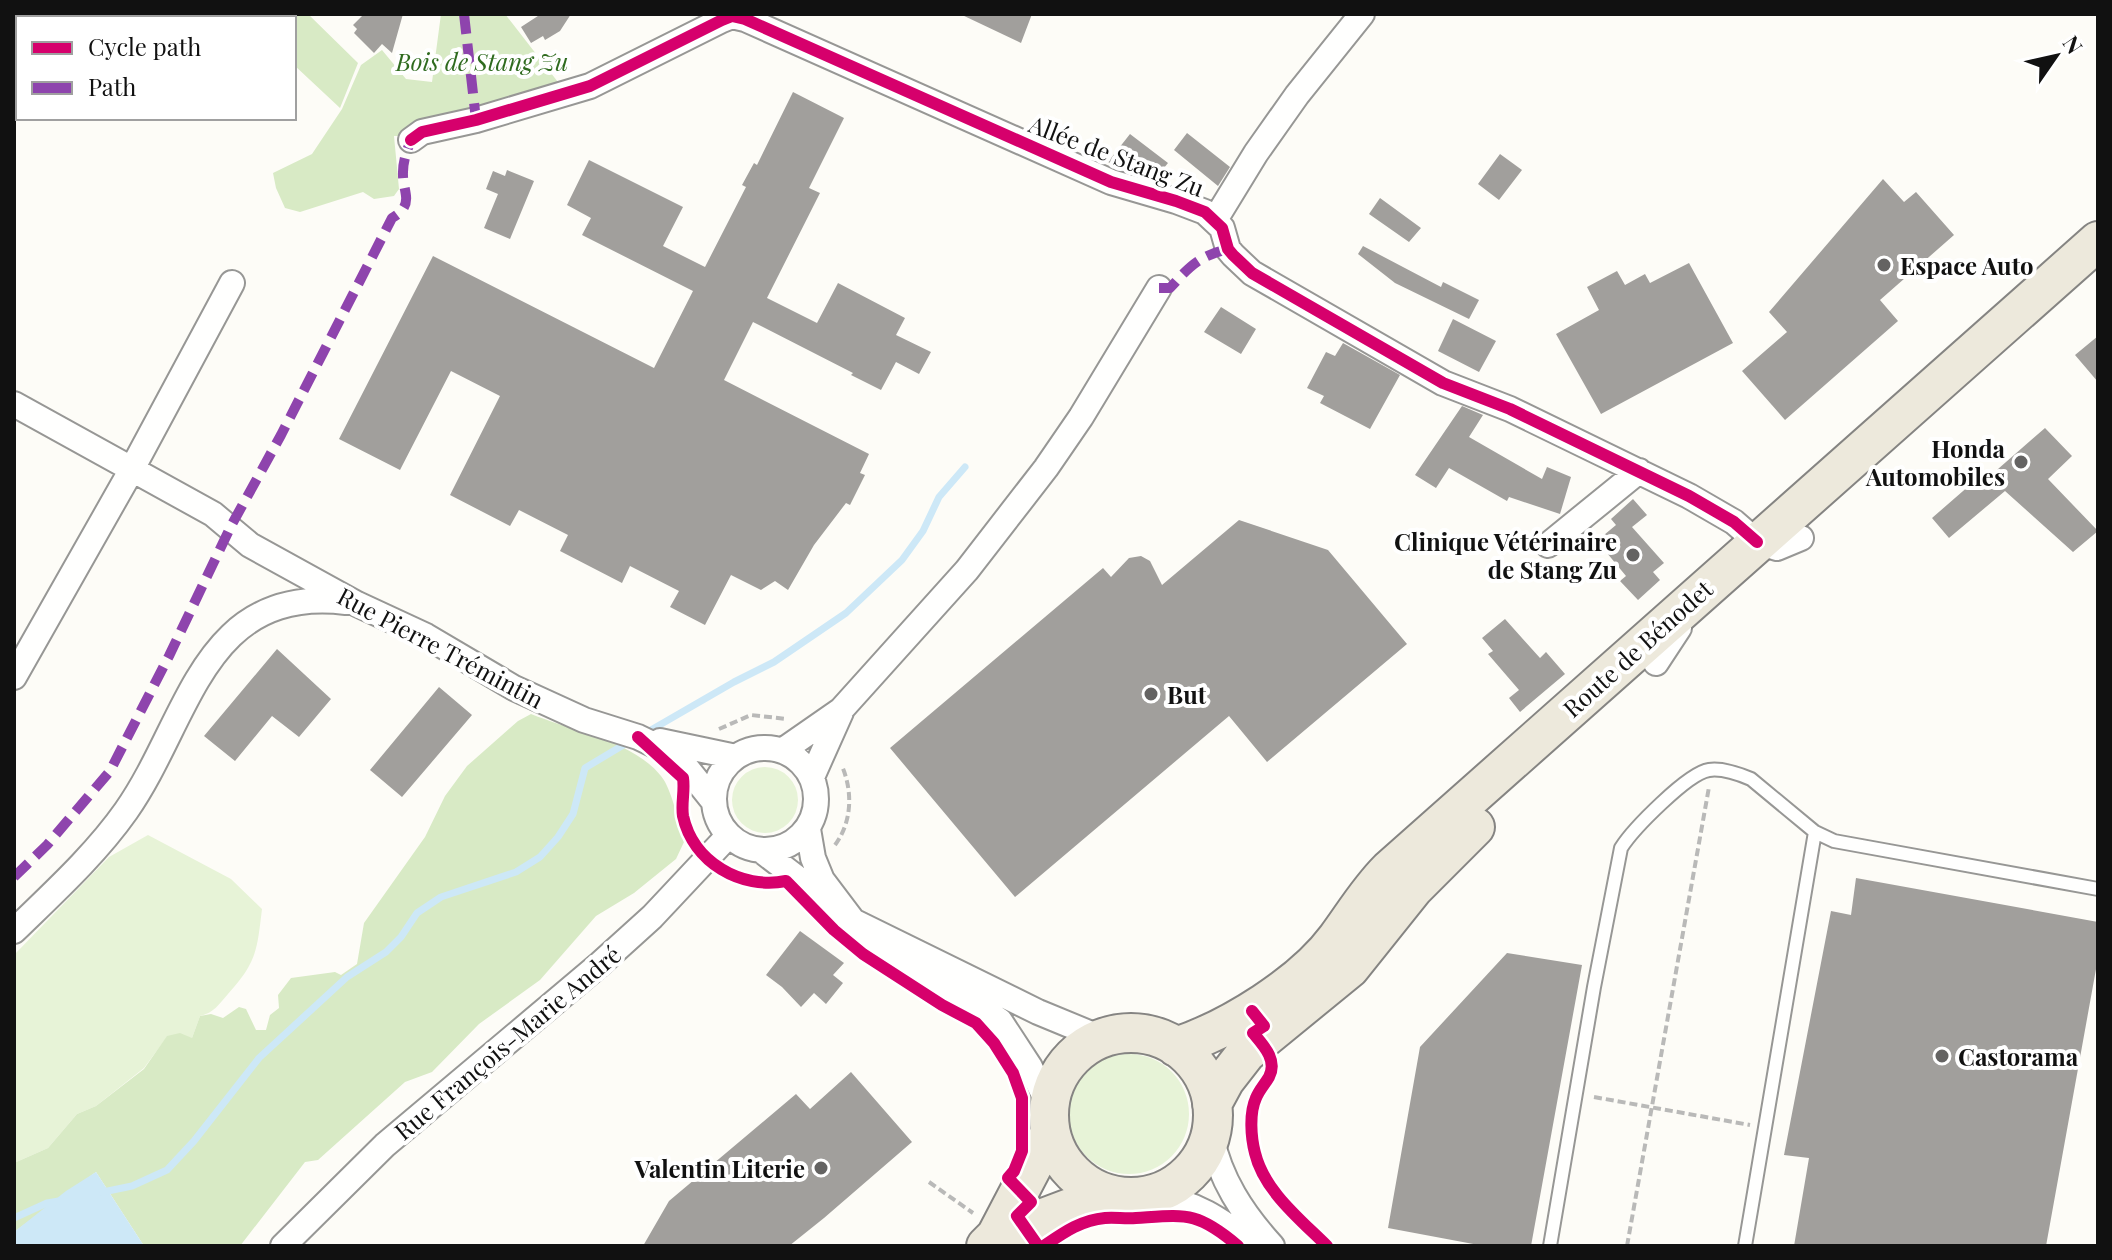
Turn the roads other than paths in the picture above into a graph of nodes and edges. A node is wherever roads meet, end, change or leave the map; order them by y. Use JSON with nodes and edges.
{"nodes":[{"id":1,"x":1362,"y":14,"type":"edge"},
{"id":2,"x":411,"y":140,"type":"dead end"},
{"id":3,"x":1215,"y":220,"type":"junction"},
{"id":4,"x":2098,"y":241,"type":"edge"},
{"id":5,"x":2098,"y":277,"type":"edge"},
{"id":6,"x":232,"y":283,"type":"dead end"},
{"id":7,"x":1159,"y":288,"type":"dead end"},
{"id":8,"x":14,"y":404,"type":"edge"},
{"id":9,"x":132,"y":469,"type":"junction"},
{"id":10,"x":1639,"y":471,"type":"junction"},
{"id":11,"x":1801,"y":538,"type":"junction"},
{"id":12,"x":1757,"y":542,"type":"junction"},
{"id":13,"x":1548,"y":545,"type":"dead end"},
{"id":14,"x":357,"y":604,"type":"junction"},
{"id":15,"x":1656,"y":663,"type":"junction"},
{"id":16,"x":14,"y":677,"type":"edge"},
{"id":17,"x":841,"y":710,"type":"junction"},
{"id":18,"x":638,"y":737,"type":"junction"},
{"id":19,"x":782,"y":751,"type":"junction"},
{"id":20,"x":736,"y":757,"type":"junction"},
{"id":21,"x":812,"y":777,"type":"junction"},
{"id":22,"x":714,"y":802,"type":"junction"},
{"id":23,"x":808,"y":829,"type":"junction"},
{"id":24,"x":1815,"y":832,"type":"junction"},
{"id":25,"x":729,"y":835,"type":"junction"},
{"id":26,"x":762,"y":851,"type":"junction"},
{"id":27,"x":2098,"y":889,"type":"edge"},
{"id":28,"x":14,"y":931,"type":"edge"},
{"id":29,"x":1101,"y":1038,"type":"junction"},
{"id":30,"x":1176,"y":1047,"type":"junction"},
{"id":31,"x":1050,"y":1119,"type":"junction"},
{"id":32,"x":1212,"y":1120,"type":"junction"},
{"id":33,"x":1109,"y":1206,"type":"junction"},
{"id":34,"x":1151,"y":1206,"type":"junction"},
{"id":35,"x":980,"y":1225,"type":"edge"},
{"id":36,"x":283,"y":1246,"type":"edge"},
{"id":37,"x":1255,"y":1246,"type":"edge"},
{"id":38,"x":1272,"y":1246,"type":"edge"},
{"id":39,"x":1550,"y":1246,"type":"edge"},
{"id":40,"x":1745,"y":1246,"type":"edge"}],
"edges":[{"from":1,"to":3,"type":"street"},
{"from":2,"to":3,"type":"street","name":"Allée de Stang Zu"},
{"from":3,"to":10,"type":"street","name":"Allée de Stang Zu"},
{"from":4,"to":12,"type":"main road","name":"Route de Bénodet"},
{"from":5,"to":11,"type":"main road","name":"Route de Bénodet"},
{"from":6,"to":9,"type":"street"},
{"from":7,"to":17,"type":"street"},
{"from":8,"to":9,"type":"street","name":"Rue Pierre Trémintin"},
{"from":9,"to":14,"type":"street","name":"Rue Pierre Trémintin"},
{"from":9,"to":16,"type":"street"},
{"from":10,"to":12,"type":"street","name":"Allée de Stang Zu"},
{"from":10,"to":13,"type":"street"},
{"from":11,"to":12,"type":"street"},
{"from":11,"to":15,"type":"main road","name":"Route de Bénodet"},
{"from":12,"to":15,"type":"street"},
{"from":12,"to":30,"type":"main road","name":"Route de Bénodet"},
{"from":14,"to":18,"type":"street","name":"Rue Pierre Trémintin"},
{"from":14,"to":28,"type":"street"},
{"from":15,"to":32,"type":"main road","name":"Route de Bénodet"},
{"from":17,"to":19,"type":"street"},
{"from":17,"to":21,"type":"street"},
{"from":18,"to":20,"type":"street","name":"Rue Pierre Trémintin"},
{"from":18,"to":22,"type":"street","name":"Rue Pierre Trémintin"},
{"from":19,"to":20,"type":"street"},
{"from":19,"to":21,"type":"street"},
{"from":20,"to":22,"type":"street"},
{"from":21,"to":23,"type":"street"},
{"from":22,"to":25,"type":"street"},
{"from":23,"to":26,"type":"street"},
{"from":23,"to":29,"type":"street"},
{"from":24,"to":27,"type":"lane"},
{"from":24,"to":39,"type":"lane"},
{"from":24,"to":40,"type":"lane"},
{"from":25,"to":26,"type":"street"},
{"from":25,"to":36,"type":"street","name":"Rue François-Marie André"},
{"from":26,"to":31,"type":"street"},
{"from":29,"to":30,"type":"main road"},
{"from":29,"to":31,"type":"main road"},
{"from":30,"to":32,"type":"main road"},
{"from":31,"to":33,"type":"main road"},
{"from":31,"to":35,"type":"main road"},
{"from":32,"to":34,"type":"main road"},
{"from":32,"to":38,"type":"street"},
{"from":33,"to":34,"type":"main road"},
{"from":33,"to":35,"type":"main road"},
{"from":34,"to":37,"type":"street"}]}
